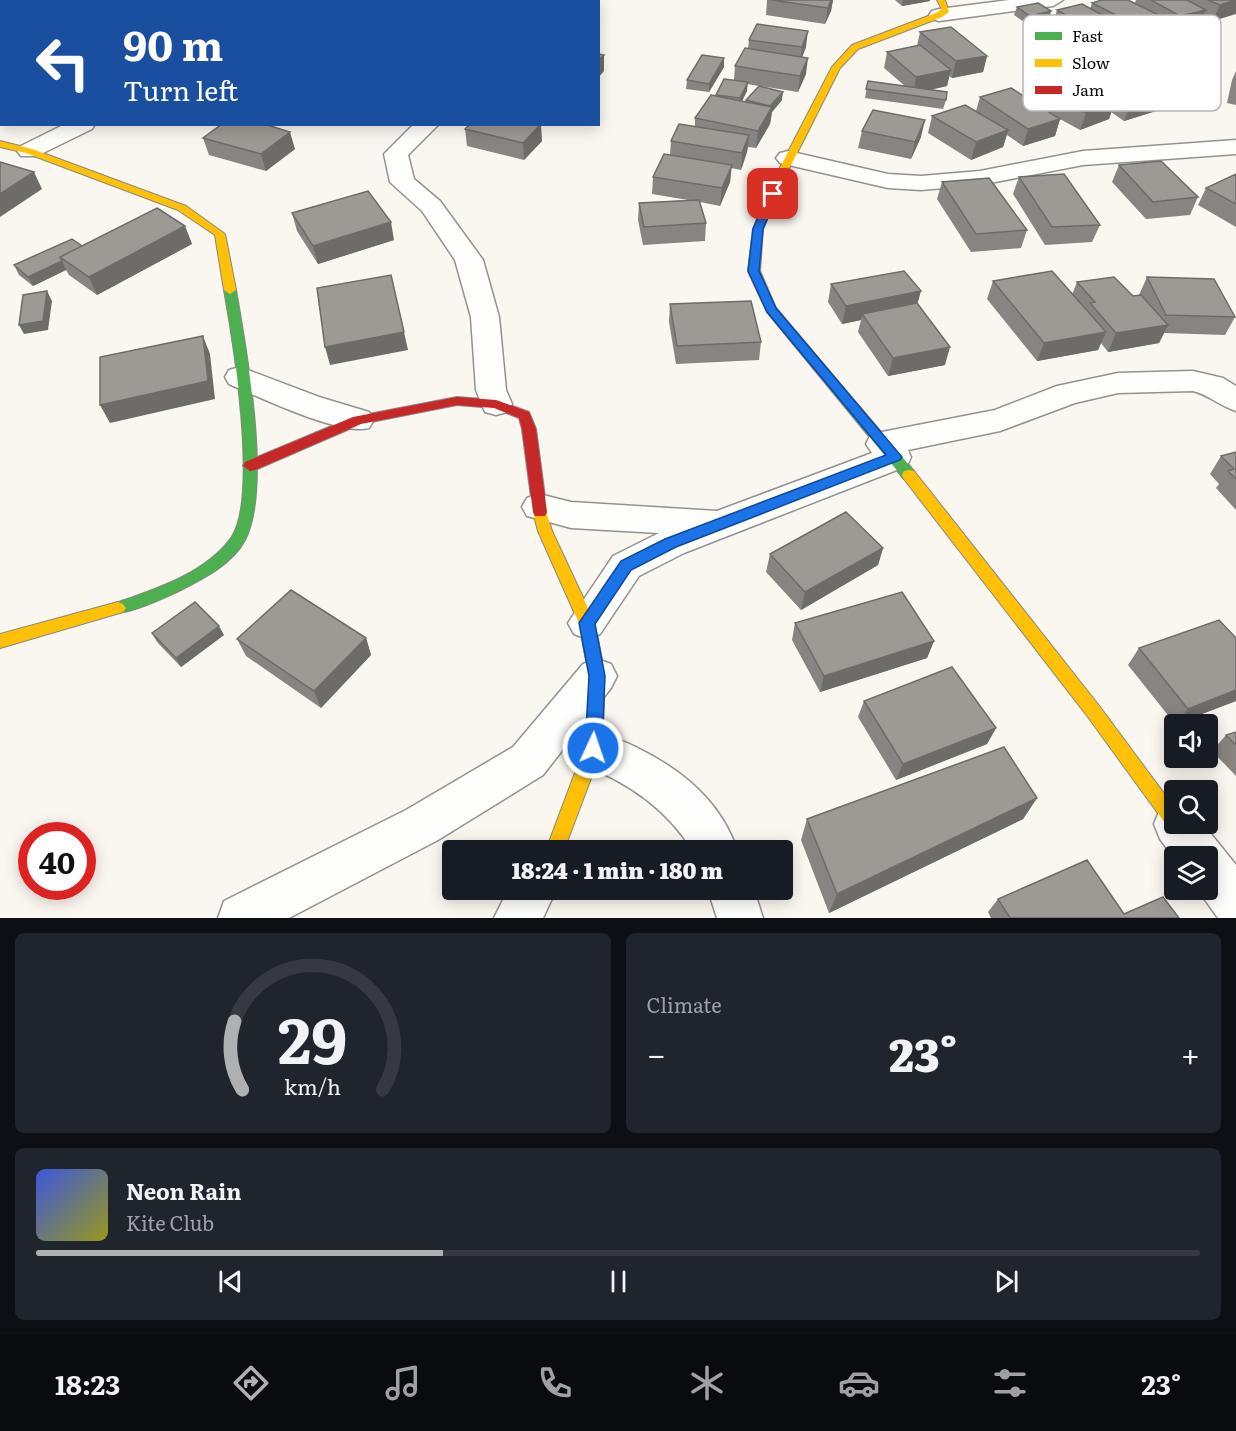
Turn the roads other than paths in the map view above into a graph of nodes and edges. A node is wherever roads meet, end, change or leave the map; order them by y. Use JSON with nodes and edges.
{"nodes":[{"id":1,"x":1053,"y":0,"type":"edge"},
{"id":2,"x":940,"y":8,"type":"edge"},
{"id":3,"x":80,"y":126,"type":"edge"},
{"id":4,"x":426,"y":126,"type":"edge"},
{"id":5,"x":0,"y":144,"type":"edge"},
{"id":6,"x":1236,"y":147,"type":"edge"},
{"id":7,"x":29,"y":151,"type":"junction"},
{"id":8,"x":788,"y":158,"type":"junction"},
{"id":9,"x":240,"y":377,"type":"junction"},
{"id":10,"x":1236,"y":400,"type":"edge"},
{"id":11,"x":496,"y":404,"type":"junction"},
{"id":12,"x":358,"y":420,"type":"junction"},
{"id":13,"x":888,"y":450,"type":"junction"},
{"id":14,"x":250,"y":466,"type":"junction"},
{"id":15,"x":539,"y":507,"type":"junction"},
{"id":16,"x":726,"y":523,"type":"junction"},
{"id":17,"x":587,"y":623,"type":"junction"},
{"id":18,"x":0,"y":641,"type":"edge"},
{"id":19,"x":597,"y":676,"type":"junction"},
{"id":20,"x":593,"y":748,"type":"junction"},
{"id":21,"x":1164,"y":807,"type":"edge"},
{"id":22,"x":1184,"y":834,"type":"edge"},
{"id":23,"x":559,"y":840,"type":"edge"},
{"id":24,"x":711,"y":840,"type":"edge"},
{"id":25,"x":1193,"y":846,"type":"edge"},
{"id":26,"x":1218,"y":879,"type":"edge"},
{"id":27,"x":527,"y":900,"type":"edge"},
{"id":28,"x":734,"y":900,"type":"edge"},
{"id":29,"x":1236,"y":904,"type":"edge"},
{"id":30,"x":240,"y":918,"type":"edge"},
{"id":31,"x":517,"y":918,"type":"edge"},
{"id":32,"x":740,"y":918,"type":"edge"}],
"edges":[{"from":1,"to":2,"type":"street"},
{"from":2,"to":8,"type":"street"},
{"from":3,"to":7,"type":"street"},
{"from":4,"to":11,"type":"street"},
{"from":5,"to":7,"type":"street"},
{"from":6,"to":8,"type":"street"},
{"from":7,"to":9,"type":"street"},
{"from":8,"to":13,"type":"street"},
{"from":9,"to":12,"type":"street"},
{"from":9,"to":14,"type":"street"},
{"from":10,"to":13,"type":"street"},
{"from":11,"to":12,"type":"street"},
{"from":11,"to":15,"type":"street"},
{"from":12,"to":14,"type":"street"},
{"from":13,"to":16,"type":"street"},
{"from":13,"to":21,"type":"street"},
{"from":14,"to":18,"type":"street"},
{"from":15,"to":16,"type":"street"},
{"from":15,"to":17,"type":"street"},
{"from":16,"to":17,"type":"street"},
{"from":17,"to":19,"type":"street"},
{"from":19,"to":20,"type":"street"},
{"from":19,"to":30,"type":"street"},
{"from":20,"to":23,"type":"street"},
{"from":20,"to":24,"type":"street"},
{"from":22,"to":25,"type":"street"},
{"from":26,"to":29,"type":"street"},
{"from":27,"to":31,"type":"street"},
{"from":28,"to":32,"type":"street"}]}
